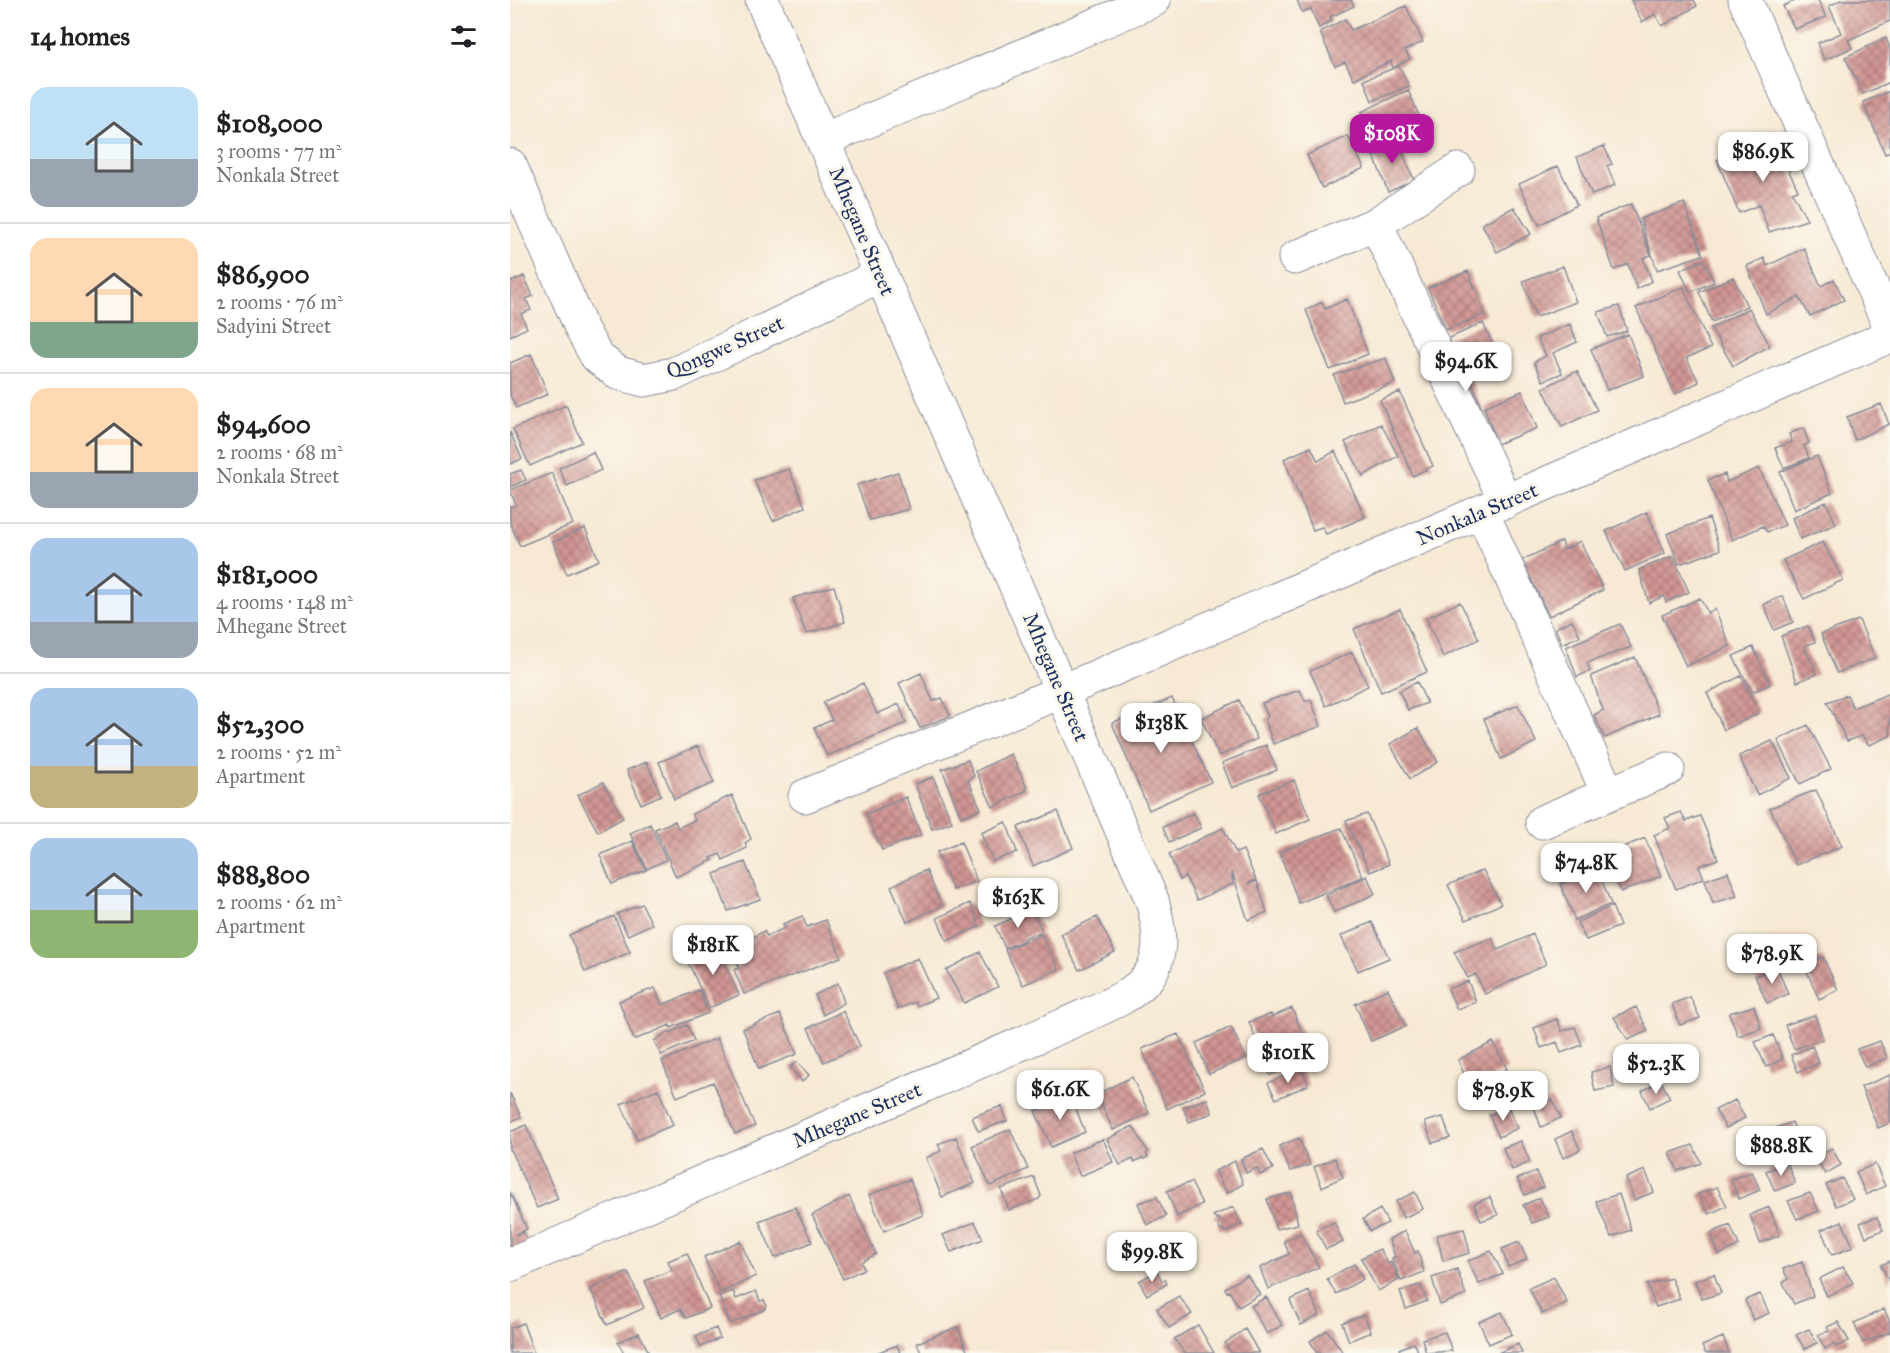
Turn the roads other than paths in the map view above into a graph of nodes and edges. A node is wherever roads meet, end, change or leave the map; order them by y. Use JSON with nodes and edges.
{"nodes":[{"id":1,"x":762,"y":0,"type":"edge"},
{"id":2,"x":1154,"y":0,"type":"edge"},
{"id":3,"x":1745,"y":0,"type":"edge"},
{"id":4,"x":823,"y":140,"type":"junction"},
{"id":5,"x":510,"y":165,"type":"edge"},
{"id":6,"x":1458,"y":170,"type":"dead end"},
{"id":7,"x":1376,"y":224,"type":"junction"},
{"id":8,"x":1295,"y":258,"type":"dead end"},
{"id":9,"x":881,"y":275,"type":"junction"},
{"id":10,"x":1890,"y":327,"type":"edge"},
{"id":11,"x":1890,"y":336,"type":"edge"},
{"id":12,"x":1494,"y":507,"type":"junction"},
{"id":13,"x":1063,"y":691,"type":"junction"},
{"id":14,"x":1668,"y":769,"type":"dead end"},
{"id":15,"x":1608,"y":793,"type":"junction"},
{"id":16,"x":805,"y":796,"type":"dead end"},
{"id":17,"x":1542,"y":822,"type":"dead end"},
{"id":18,"x":510,"y":1265,"type":"edge"}],
"edges":[{"from":1,"to":4,"type":"street","name":"Mhegane Street"},
{"from":2,"to":4,"type":"street"},
{"from":3,"to":10,"type":"street"},
{"from":4,"to":9,"type":"street","name":"Mhegane Street"},
{"from":5,"to":9,"type":"street","name":"Qongwe Street"},
{"from":6,"to":7,"type":"street"},
{"from":7,"to":8,"type":"street"},
{"from":7,"to":12,"type":"street"},
{"from":9,"to":13,"type":"street","name":"Mhegane Street"},
{"from":11,"to":12,"type":"street","name":"Nonkala Street"},
{"from":12,"to":13,"type":"street","name":"Nonkala Street"},
{"from":12,"to":15,"type":"street"},
{"from":13,"to":16,"type":"street","name":"Nonkala Street"},
{"from":13,"to":18,"type":"street","name":"Mhegane Street"},
{"from":14,"to":15,"type":"street"},
{"from":15,"to":17,"type":"street"}]}
